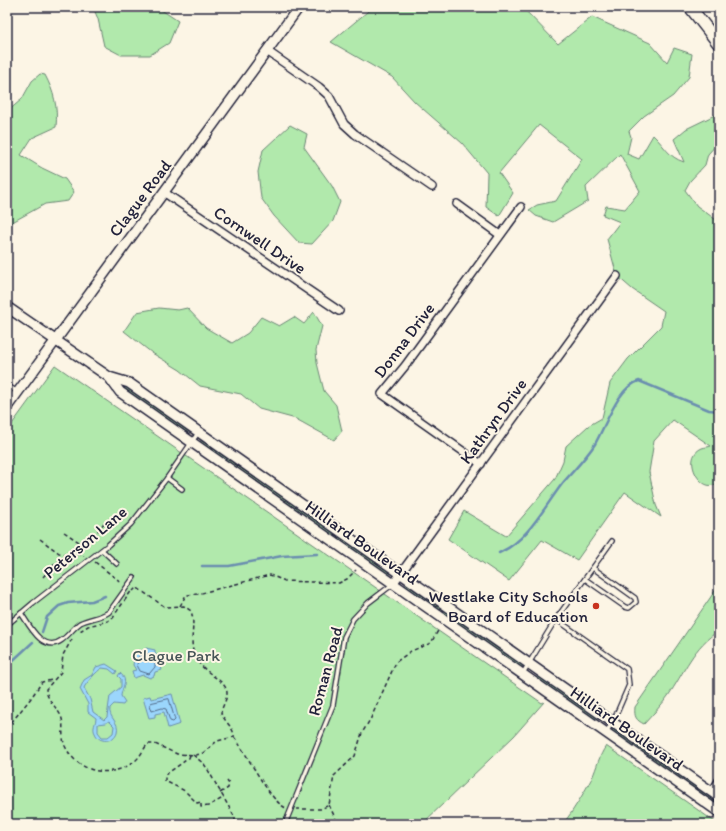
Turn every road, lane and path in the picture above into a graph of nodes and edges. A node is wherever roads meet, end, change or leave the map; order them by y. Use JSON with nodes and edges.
{"nodes":[{"id":1,"x":299,"y":7,"type":"edge"},
{"id":2,"x":690,"y":7,"type":"edge"},
{"id":3,"x":719,"y":44,"type":"edge"},
{"id":4,"x":267,"y":51,"type":"junction"},
{"id":5,"x":432,"y":187,"type":"dead end"},
{"id":6,"x":164,"y":193,"type":"junction"},
{"id":7,"x":457,"y":204,"type":"dead end"},
{"id":8,"x":520,"y":207,"type":"dead end"},
{"id":9,"x":500,"y":235,"type":"junction"},
{"id":10,"x":617,"y":276,"type":"dead end"},
{"id":11,"x":7,"y":307,"type":"edge"},
{"id":12,"x":339,"y":311,"type":"dead end"},
{"id":13,"x":55,"y":339,"type":"junction"},
{"id":14,"x":108,"y":377,"type":"junction"},
{"id":15,"x":7,"y":385,"type":"edge"},
{"id":16,"x":18,"y":392,"type":"junction"},
{"id":17,"x":7,"y":407,"type":"edge"},
{"id":18,"x":198,"y":432,"type":"junction"},
{"id":19,"x":191,"y":442,"type":"junction"},
{"id":20,"x":481,"y":464,"type":"junction"},
{"id":21,"x":167,"y":478,"type":"junction"},
{"id":22,"x":182,"y":489,"type":"dead end"},
{"id":23,"x":104,"y":523,"type":"dead end"},
{"id":24,"x":64,"y":532,"type":"dead end"},
{"id":25,"x":40,"y":540,"type":"dead end"},
{"id":26,"x":612,"y":541,"type":"dead end"},
{"id":27,"x":82,"y":544,"type":"junction"},
{"id":28,"x":102,"y":550,"type":"junction"},
{"id":29,"x":77,"y":553,"type":"junction"},
{"id":30,"x":88,"y":553,"type":"dead end"},
{"id":31,"x":68,"y":555,"type":"junction"},
{"id":32,"x":93,"y":560,"type":"dead end"},
{"id":33,"x":117,"y":564,"type":"dead end"},
{"id":34,"x":592,"y":568,"type":"junction"},
{"id":35,"x":356,"y":570,"type":"dead end"},
{"id":36,"x":400,"y":574,"type":"junction"},
{"id":37,"x":43,"y":577,"type":"dead end"},
{"id":38,"x":134,"y":577,"type":"dead end"},
{"id":39,"x":585,"y":579,"type":"junction"},
{"id":40,"x":393,"y":584,"type":"junction"},
{"id":41,"x":124,"y":585,"type":"dead end"},
{"id":42,"x":180,"y":606,"type":"junction"},
{"id":43,"x":21,"y":612,"type":"junction"},
{"id":44,"x":556,"y":619,"type":"junction"},
{"id":45,"x":7,"y":625,"type":"edge"},
{"id":46,"x":439,"y":629,"type":"dead end"},
{"id":47,"x":79,"y":631,"type":"dead end"},
{"id":48,"x":74,"y":637,"type":"dead end"},
{"id":49,"x":528,"y":664,"type":"junction"},
{"id":50,"x":522,"y":674,"type":"junction"},
{"id":51,"x":53,"y":680,"type":"junction"},
{"id":52,"x":613,"y":722,"type":"junction"},
{"id":53,"x":7,"y":728,"type":"edge"},
{"id":54,"x":606,"y":732,"type":"junction"},
{"id":55,"x":234,"y":736,"type":"junction"},
{"id":56,"x":190,"y":755,"type":"junction"},
{"id":57,"x":193,"y":755,"type":"junction"},
{"id":58,"x":226,"y":780,"type":"dead end"},
{"id":59,"x":719,"y":781,"type":"edge"},
{"id":60,"x":220,"y":793,"type":"junction"},
{"id":61,"x":715,"y":794,"type":"edge"},
{"id":62,"x":223,"y":798,"type":"junction"},
{"id":63,"x":329,"y":805,"type":"junction"},
{"id":64,"x":292,"y":809,"type":"junction"},
{"id":65,"x":719,"y":812,"type":"edge"},
{"id":66,"x":236,"y":823,"type":"edge"},
{"id":67,"x":285,"y":824,"type":"edge"},
{"id":68,"x":338,"y":824,"type":"edge"}],
"edges":[{"from":1,"to":4,"type":"main road","name":"Clague Road"},
{"from":2,"to":3,"type":"main road"},
{"from":4,"to":5,"type":"street"},
{"from":4,"to":6,"type":"main road","name":"Clague Road"},
{"from":6,"to":12,"type":"street","name":"Cornwell Drive"},
{"from":6,"to":13,"type":"main road","name":"Clague Road"},
{"from":7,"to":9,"type":"street"},
{"from":8,"to":9,"type":"street","name":"Donna Drive"},
{"from":9,"to":20,"type":"street","name":"Donna Drive"},
{"from":10,"to":20,"type":"street","name":"Kathryn Drive"},
{"from":11,"to":13,"type":"main road","name":"Hilliard Boulevard"},
{"from":13,"to":14,"type":"main road","name":"Hilliard Boulevard"},
{"from":13,"to":16,"type":"main road","name":"Clague Road"},
{"from":14,"to":18,"type":"main road","name":"Hilliard Boulevard"},
{"from":14,"to":19,"type":"main road","name":"Hilliard Boulevard"},
{"from":15,"to":16,"type":"lane"},
{"from":16,"to":17,"type":"main road","name":"Clague Road"},
{"from":18,"to":19,"type":"lane","name":"Peterson Lane"},
{"from":18,"to":36,"type":"main road","name":"Hilliard Boulevard"},
{"from":19,"to":21,"type":"lane","name":"Peterson Lane"},
{"from":19,"to":40,"type":"main road","name":"Hilliard Boulevard"},
{"from":20,"to":36,"type":"street","name":"Kathryn Drive"},
{"from":21,"to":22,"type":"lane"},
{"from":21,"to":28,"type":"lane","name":"Peterson Lane"},
{"from":23,"to":27,"type":"path"},
{"from":24,"to":27,"type":"path"},
{"from":25,"to":31,"type":"path"},
{"from":26,"to":34,"type":"lane"},
{"from":27,"to":29,"type":"path"},
{"from":28,"to":33,"type":"lane"},
{"from":28,"to":43,"type":"lane","name":"Peterson Lane"},
{"from":29,"to":30,"type":"path"},
{"from":29,"to":31,"type":"path"},
{"from":31,"to":37,"type":"path"},
{"from":32,"to":41,"type":"path"},
{"from":34,"to":39,"type":"lane"},
{"from":34,"to":39,"type":"lane"},
{"from":35,"to":42,"type":"path"},
{"from":36,"to":40,"type":"street","name":"Kathryn Drive"},
{"from":36,"to":49,"type":"main road","name":"Hilliard Boulevard"},
{"from":38,"to":43,"type":"lane"},
{"from":39,"to":44,"type":"lane"},
{"from":40,"to":50,"type":"main road","name":"Hilliard Boulevard"},
{"from":40,"to":64,"type":"lane","name":"Roman Road"},
{"from":42,"to":47,"type":"path"},
{"from":42,"to":55,"type":"path"},
{"from":43,"to":45,"type":"lane","name":"Peterson Lane"},
{"from":44,"to":49,"type":"lane"},
{"from":44,"to":52,"type":"lane"},
{"from":46,"to":63,"type":"path"},
{"from":48,"to":51,"type":"path"},
{"from":49,"to":50,"type":"lane"},
{"from":49,"to":52,"type":"main road","name":"Hilliard Boulevard"},
{"from":50,"to":54,"type":"main road","name":"Hilliard Boulevard"},
{"from":51,"to":53,"type":"path"},
{"from":51,"to":56,"type":"path"},
{"from":52,"to":54,"type":"lane"},
{"from":52,"to":61,"type":"main road","name":"Hilliard Boulevard"},
{"from":54,"to":65,"type":"main road","name":"Hilliard Boulevard"},
{"from":55,"to":57,"type":"path"},
{"from":55,"to":64,"type":"path"},
{"from":56,"to":57,"type":"path"},
{"from":56,"to":62,"type":"path"},
{"from":57,"to":60,"type":"path"},
{"from":58,"to":60,"type":"path"},
{"from":59,"to":61,"type":"street"},
{"from":60,"to":62,"type":"path"},
{"from":62,"to":66,"type":"path"},
{"from":63,"to":64,"type":"path"},
{"from":63,"to":68,"type":"path"},
{"from":64,"to":67,"type":"lane","name":"Roman Road"}]}
